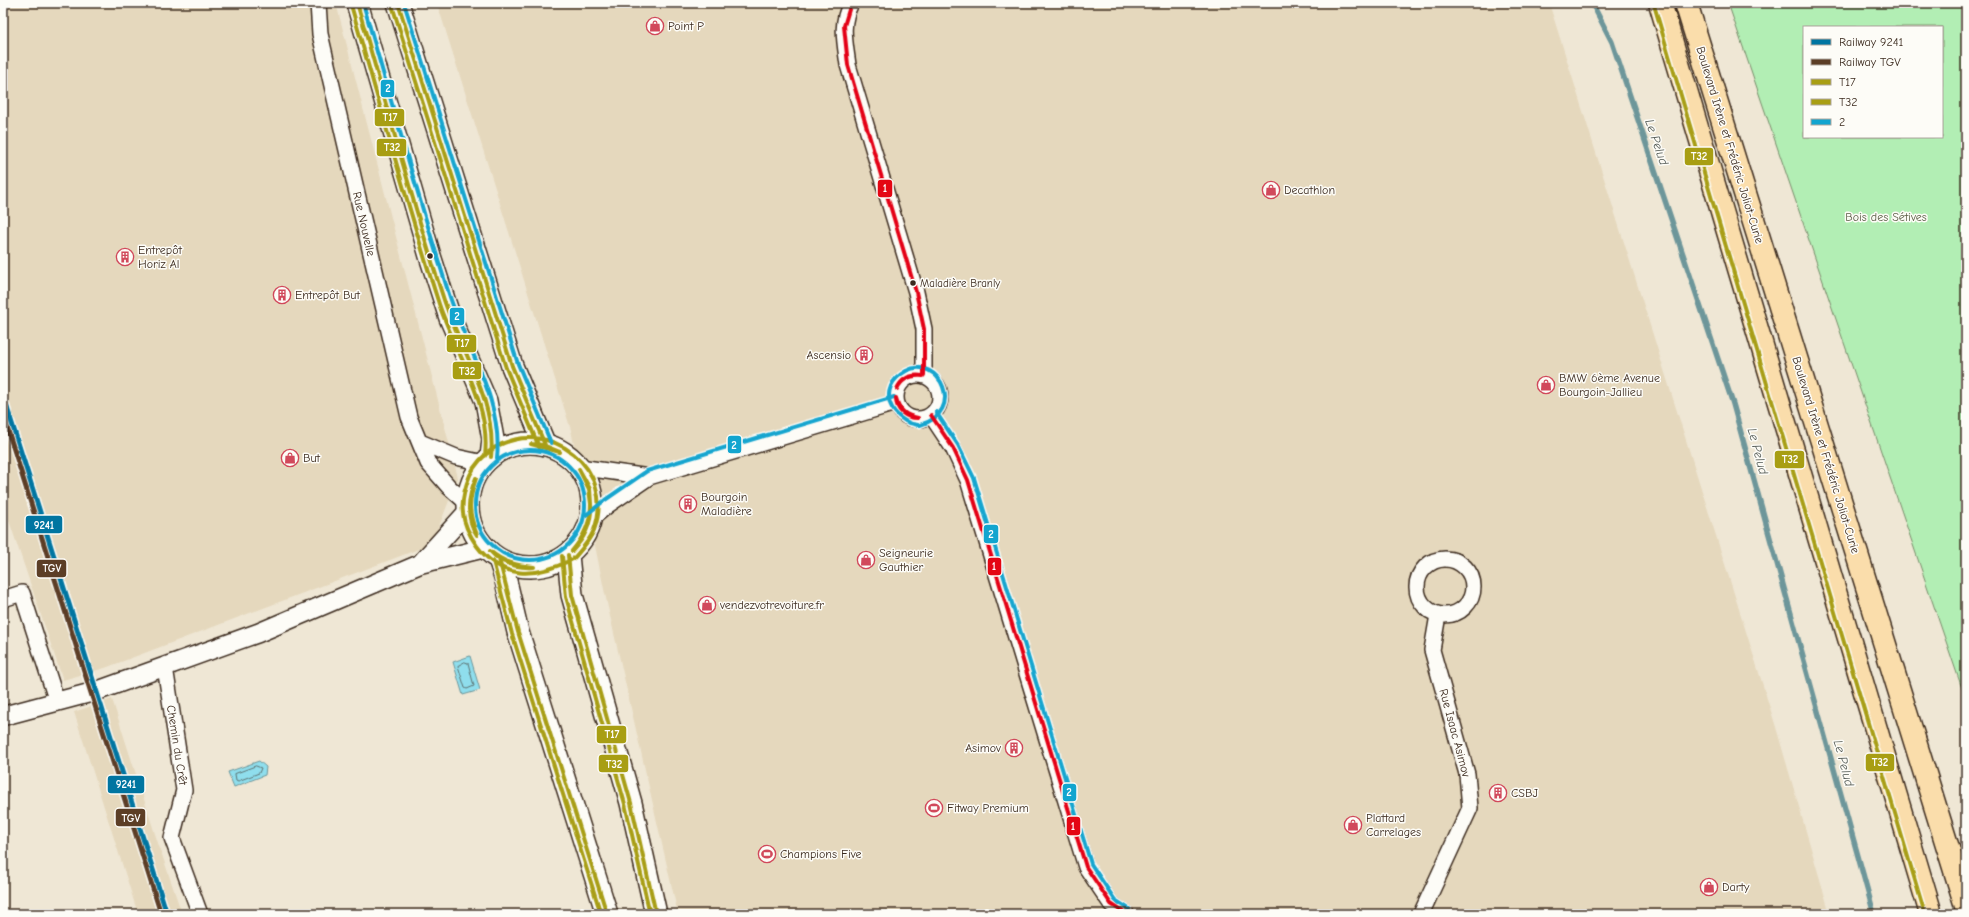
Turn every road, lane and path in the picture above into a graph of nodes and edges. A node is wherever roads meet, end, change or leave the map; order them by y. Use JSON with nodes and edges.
{"nodes":[{"id":1,"x":318,"y":3,"type":"edge"},
{"id":2,"x":357,"y":3,"type":"edge"},
{"id":3,"x":398,"y":3,"type":"edge"},
{"id":4,"x":1660,"y":3,"type":"edge"},
{"id":5,"x":1686,"y":3,"type":"edge"},
{"id":6,"x":845,"y":7,"type":"edge"},
{"id":7,"x":924,"y":375,"type":"junction"},
{"id":8,"x":896,"y":403,"type":"junction"},
{"id":9,"x":931,"y":415,"type":"junction"},
{"id":10,"x":420,"y":442,"type":"junction"},
{"id":11,"x":545,"y":445,"type":"junction"},
{"id":12,"x":488,"y":460,"type":"junction"},
{"id":13,"x":579,"y":467,"type":"junction"},
{"id":14,"x":649,"y":477,"type":"junction"},
{"id":15,"x":468,"y":508,"type":"junction"},
{"id":16,"x":590,"y":520,"type":"junction"},
{"id":17,"x":492,"y":554,"type":"junction"},
{"id":18,"x":568,"y":554,"type":"junction"},
{"id":19,"x":420,"y":564,"type":"junction"},
{"id":20,"x":3,"y":599,"type":"edge"},
{"id":21,"x":1438,"y":615,"type":"dead end"},
{"id":22,"x":165,"y":667,"type":"junction"},
{"id":23,"x":57,"y":702,"type":"junction"},
{"id":24,"x":3,"y":716,"type":"edge"},
{"id":25,"x":1966,"y":906,"type":"edge"},
{"id":26,"x":200,"y":914,"type":"edge"},
{"id":27,"x":607,"y":914,"type":"edge"},
{"id":28,"x":656,"y":914,"type":"edge"},
{"id":29,"x":1126,"y":914,"type":"edge"},
{"id":30,"x":1421,"y":914,"type":"edge"},
{"id":31,"x":1932,"y":914,"type":"edge"}],
"edges":[{"from":1,"to":10,"type":"street","name":"Rue Nouvelle"},
{"from":2,"to":12,"type":"main road"},
{"from":3,"to":11,"type":"main road"},
{"from":4,"to":31,"type":"main road"},
{"from":5,"to":25,"type":"main road","name":"Boulevard Irène et Frédéric Joliot-Curie"},
{"from":6,"to":7,"type":"street"},
{"from":7,"to":8,"type":"street"},
{"from":7,"to":9,"type":"street"},
{"from":8,"to":9,"type":"street"},
{"from":8,"to":14,"type":"street"},
{"from":9,"to":29,"type":"street"},
{"from":10,"to":12,"type":"street"},
{"from":10,"to":15,"type":"street","name":"Rue Nouvelle"},
{"from":11,"to":12,"type":"main road"},
{"from":11,"to":13,"type":"main road"},
{"from":12,"to":15,"type":"main road"},
{"from":13,"to":14,"type":"street"},
{"from":13,"to":16,"type":"main road"},
{"from":14,"to":16,"type":"street"},
{"from":15,"to":17,"type":"main road"},
{"from":15,"to":19,"type":"street"},
{"from":16,"to":18,"type":"main road"},
{"from":17,"to":18,"type":"main road"},
{"from":17,"to":19,"type":"street"},
{"from":17,"to":27,"type":"main road"},
{"from":18,"to":28,"type":"main road"},
{"from":19,"to":22,"type":"street"},
{"from":20,"to":23,"type":"street"},
{"from":21,"to":30,"type":"street","name":"Rue Isaac Asimov"},
{"from":22,"to":23,"type":"street"},
{"from":22,"to":26,"type":"street","name":"Chemin du Crêt"},
{"from":23,"to":24,"type":"street"}]}
